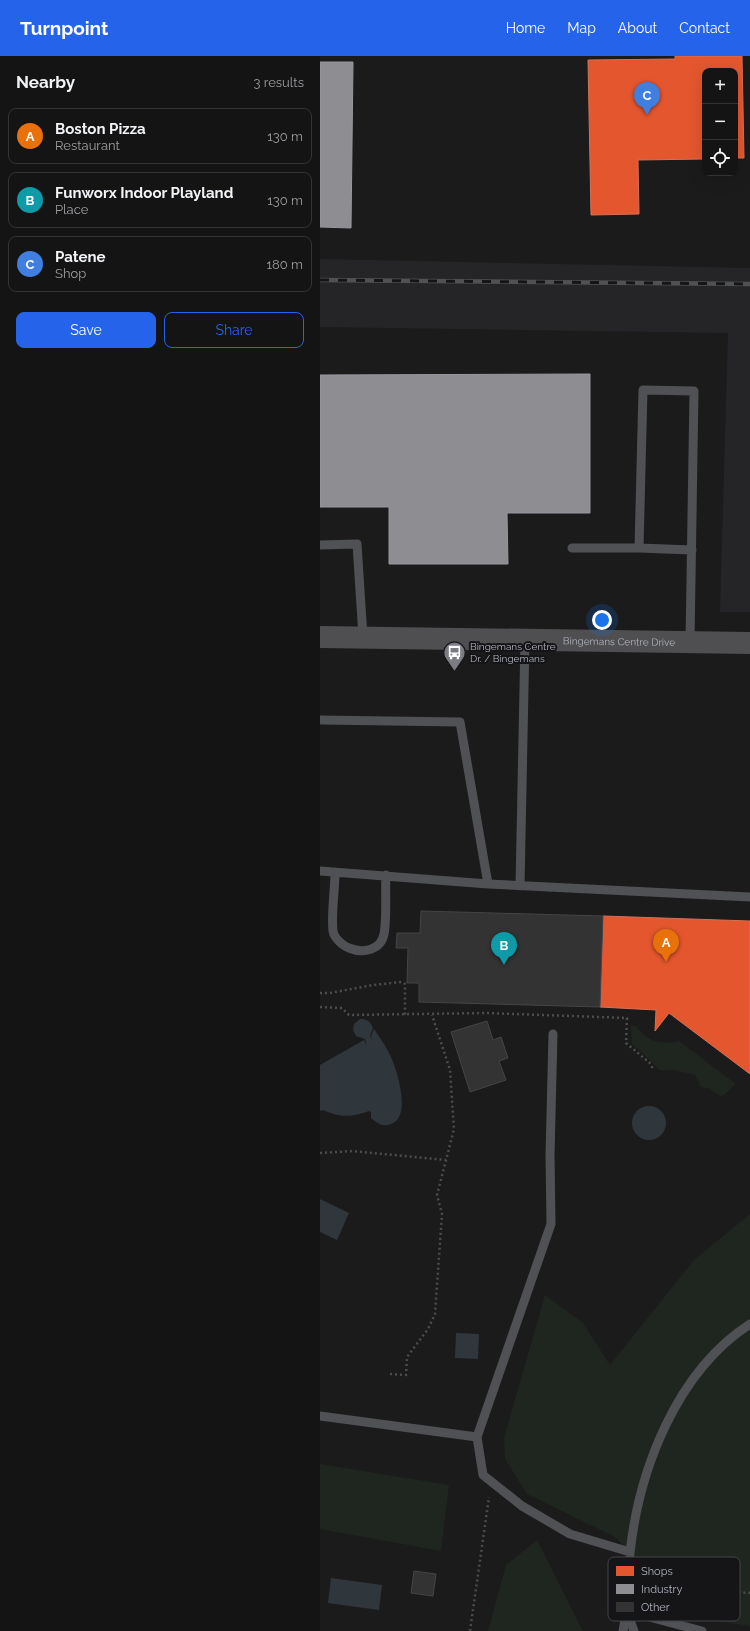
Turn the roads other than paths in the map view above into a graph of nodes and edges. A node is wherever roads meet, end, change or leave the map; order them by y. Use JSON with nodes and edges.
{"nodes":[{"id":1,"x":320,"y":545,"type":"edge"},
{"id":2,"x":572,"y":548,"type":"dead end"},
{"id":3,"x":639,"y":548,"type":"junction"},
{"id":4,"x":692,"y":550,"type":"junction"},
{"id":5,"x":320,"y":637,"type":"edge"},
{"id":6,"x":363,"y":637,"type":"junction"},
{"id":7,"x":525,"y":639,"type":"junction"},
{"id":8,"x":690,"y":642,"type":"junction"},
{"id":9,"x":750,"y":644,"type":"edge"},
{"id":10,"x":320,"y":720,"type":"edge"},
{"id":11,"x":320,"y":871,"type":"edge"},
{"id":12,"x":335,"y":872,"type":"junction"},
{"id":13,"x":386,"y":875,"type":"junction"},
{"id":14,"x":488,"y":884,"type":"junction"},
{"id":15,"x":520,"y":886,"type":"junction"},
{"id":16,"x":750,"y":897,"type":"edge"},
{"id":17,"x":553,"y":1034,"type":"dead end"},
{"id":18,"x":750,"y":1324,"type":"edge"},
{"id":19,"x":320,"y":1416,"type":"edge"},
{"id":20,"x":476,"y":1437,"type":"junction"},
{"id":21,"x":630,"y":1552,"type":"junction"},
{"id":22,"x":630,"y":1557,"type":"edge"},
{"id":23,"x":625,"y":1621,"type":"edge"},
{"id":24,"x":630,"y":1621,"type":"edge"},
{"id":25,"x":664,"y":1621,"type":"edge"},
{"id":26,"x":623,"y":1631,"type":"edge"},
{"id":27,"x":634,"y":1631,"type":"edge"},
{"id":28,"x":702,"y":1631,"type":"edge"}],
"edges":[{"from":1,"to":6,"type":"lane"},
{"from":2,"to":3,"type":"lane"},
{"from":3,"to":4,"type":"lane"},
{"from":3,"to":4,"type":"lane"},
{"from":4,"to":8,"type":"lane"},
{"from":5,"to":6,"type":"main road","name":"Bingemans Centre Drive"},
{"from":6,"to":7,"type":"main road","name":"Bingemans Centre Drive"},
{"from":7,"to":8,"type":"main road","name":"Bingemans Centre Drive"},
{"from":7,"to":15,"type":"lane"},
{"from":8,"to":9,"type":"main road","name":"Bingemans Centre Drive"},
{"from":10,"to":14,"type":"lane"},
{"from":11,"to":12,"type":"lane"},
{"from":12,"to":13,"type":"lane"},
{"from":12,"to":13,"type":"lane"},
{"from":13,"to":14,"type":"lane"},
{"from":14,"to":15,"type":"lane"},
{"from":15,"to":16,"type":"lane"},
{"from":17,"to":20,"type":"lane"},
{"from":18,"to":21,"type":"lane"},
{"from":19,"to":20,"type":"lane"},
{"from":20,"to":21,"type":"lane"},
{"from":21,"to":22,"type":"lane"},
{"from":23,"to":26,"type":"lane"},
{"from":24,"to":27,"type":"lane"},
{"from":25,"to":28,"type":"lane"}]}
